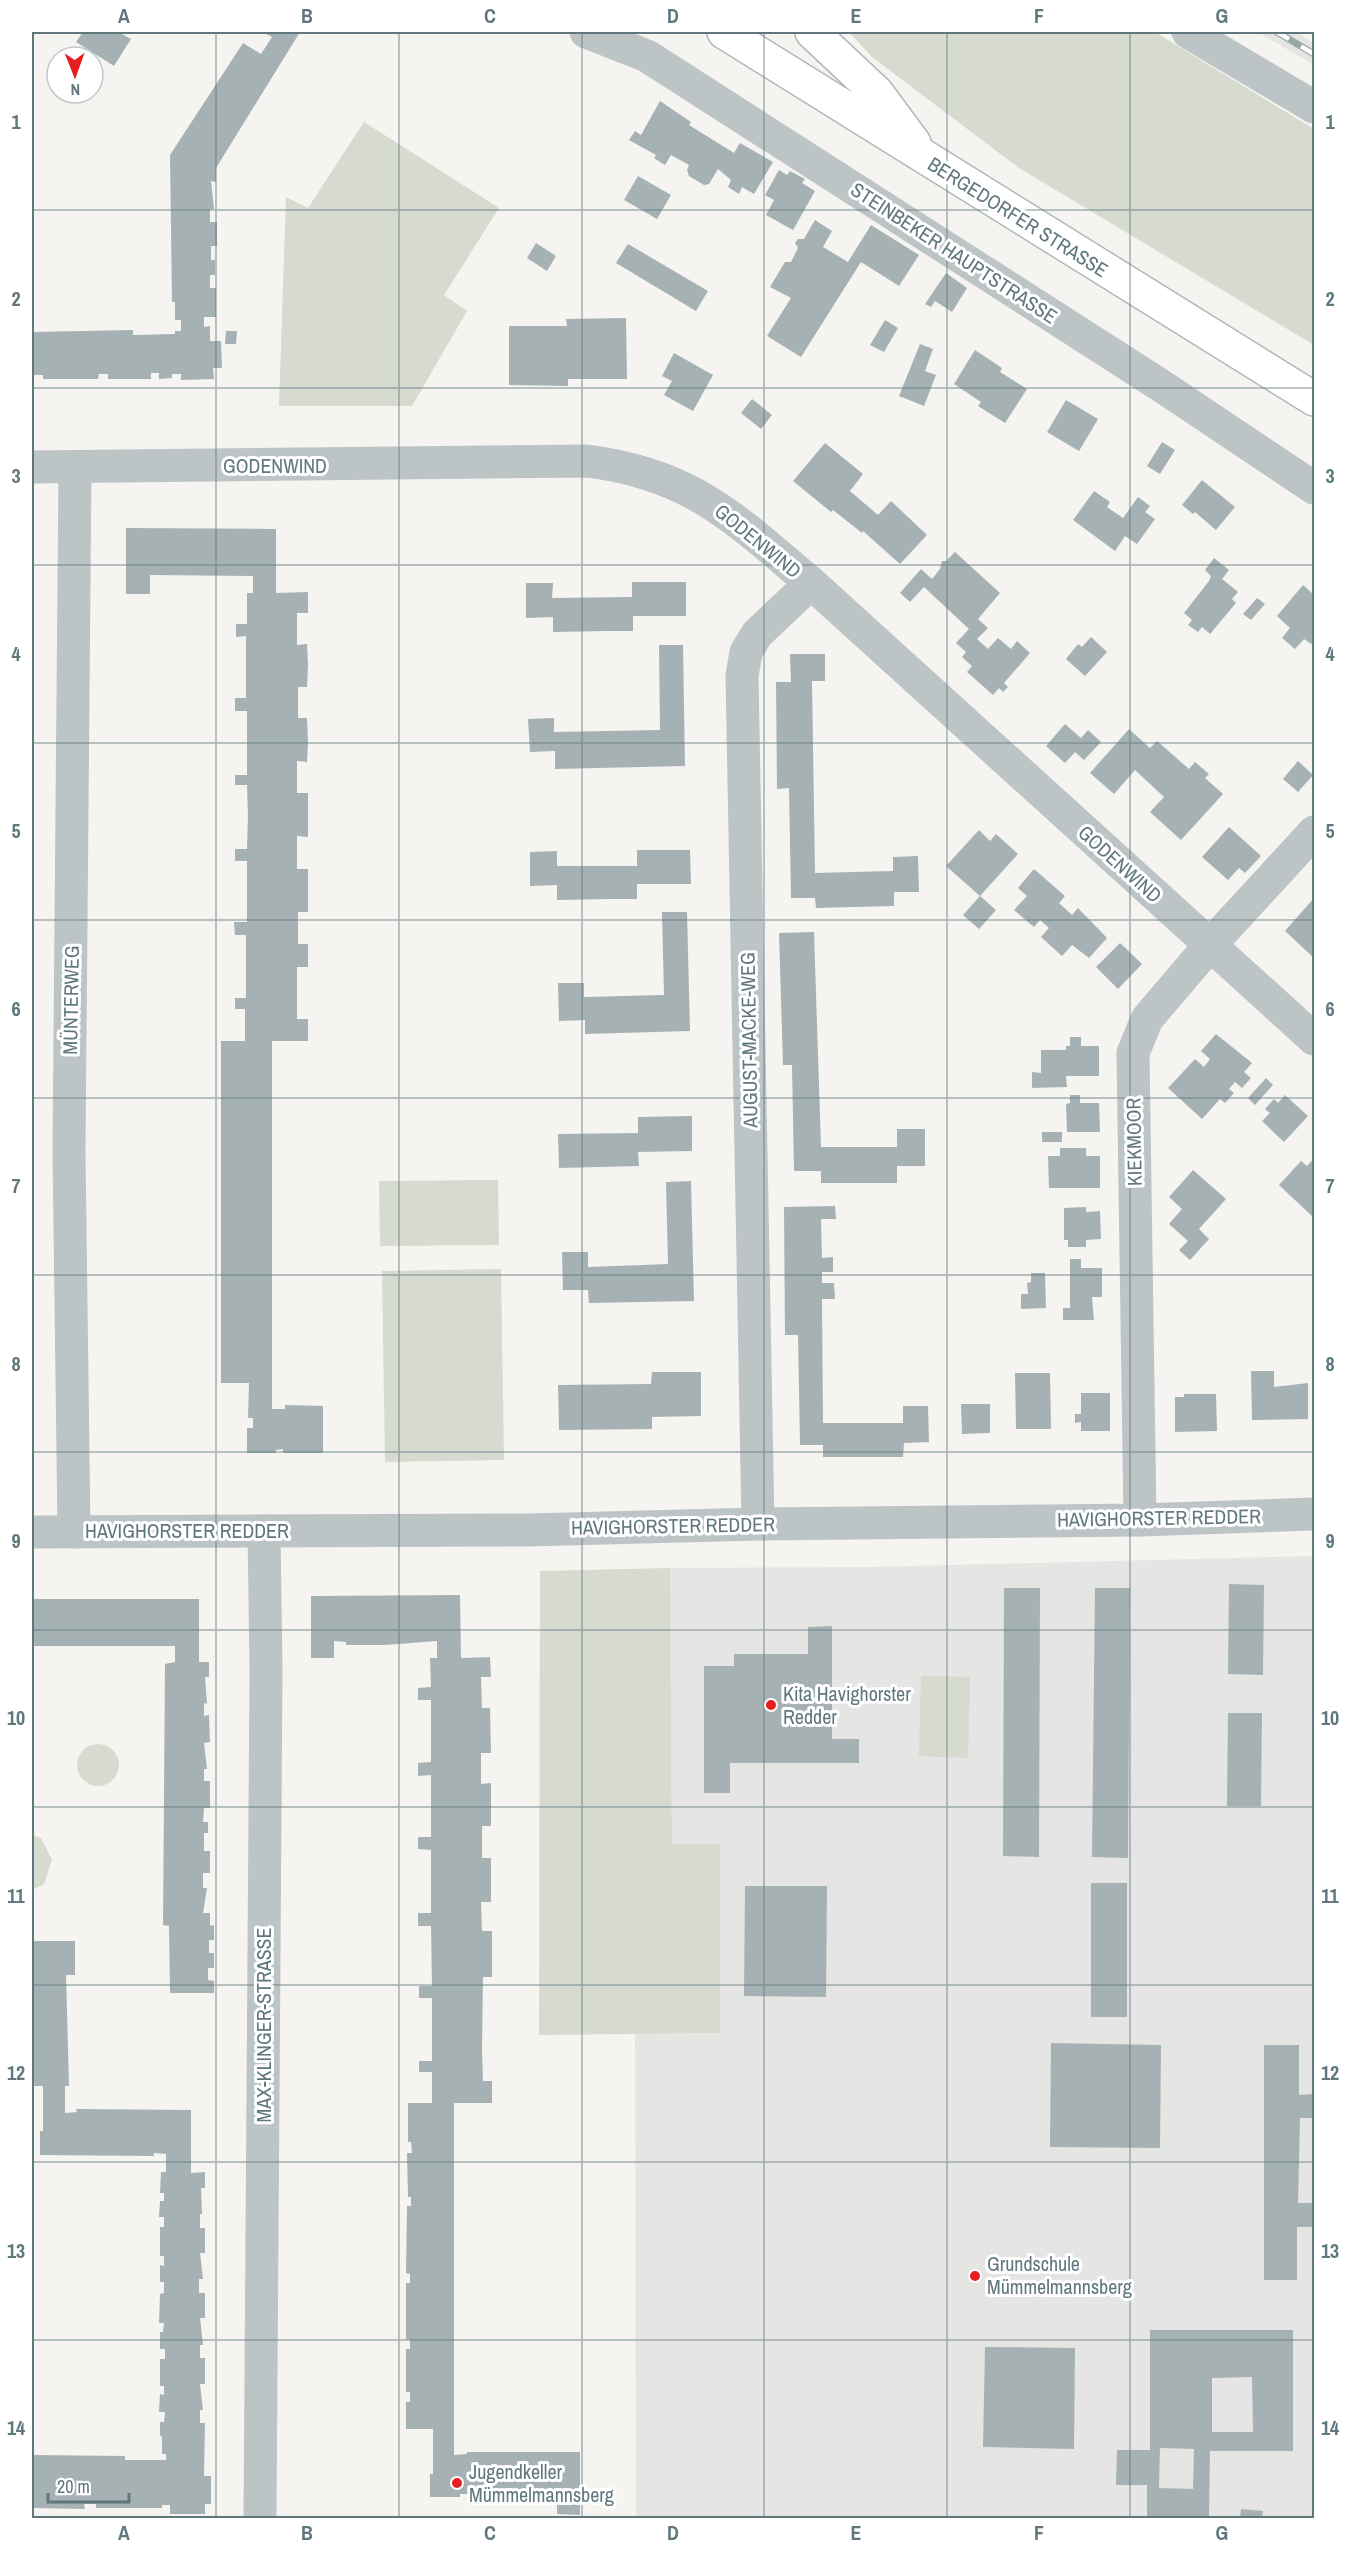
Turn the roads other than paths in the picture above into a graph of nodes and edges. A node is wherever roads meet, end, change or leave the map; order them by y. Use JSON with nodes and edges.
{"nodes":[{"id":1,"x":586,"y":32,"type":"edge"},
{"id":2,"x":724,"y":32,"type":"edge"},
{"id":3,"x":812,"y":32,"type":"edge"},
{"id":4,"x":1188,"y":32,"type":"edge"},
{"id":5,"x":1314,"y":107,"type":"edge"},
{"id":6,"x":926,"y":159,"type":"junction"},
{"id":7,"x":1314,"y":399,"type":"edge"},
{"id":8,"x":32,"y":467,"type":"edge"},
{"id":9,"x":75,"y":467,"type":"junction"},
{"id":10,"x":1314,"y":489,"type":"edge"},
{"id":11,"x":811,"y":583,"type":"junction"},
{"id":12,"x":1314,"y":832,"type":"edge"},
{"id":13,"x":1210,"y":945,"type":"junction"},
{"id":14,"x":1314,"y":1040,"type":"edge"},
{"id":15,"x":1314,"y":1514,"type":"edge"},
{"id":16,"x":1140,"y":1520,"type":"junction"},
{"id":17,"x":758,"y":1524,"type":"junction"},
{"id":18,"x":264,"y":1531,"type":"junction"},
{"id":19,"x":32,"y":1532,"type":"edge"},
{"id":20,"x":74,"y":1532,"type":"junction"},
{"id":21,"x":260,"y":2518,"type":"edge"}],
"edges":[{"from":1,"to":10,"type":"street","name":"STEINBEKER HAUPTSTRASSE"},
{"from":2,"to":6,"type":"main road","name":"BERGEDORFER STRASSE"},
{"from":3,"to":6,"type":"main road"},
{"from":4,"to":5,"type":"street"},
{"from":6,"to":7,"type":"main road","name":"BERGEDORFER STRASSE"},
{"from":8,"to":9,"type":"street","name":"GODENWIND"},
{"from":9,"to":11,"type":"street","name":"GODENWIND"},
{"from":9,"to":20,"type":"street","name":"MÜNTERWEG"},
{"from":11,"to":13,"type":"street","name":"GODENWIND"},
{"from":11,"to":17,"type":"street","name":"AUGUST-MACKE-WEG"},
{"from":12,"to":13,"type":"street","name":"KIEKMOOR"},
{"from":13,"to":14,"type":"street","name":"GODENWIND"},
{"from":13,"to":16,"type":"street","name":"KIEKMOOR"},
{"from":15,"to":16,"type":"street","name":"HAVIGHORSTER REDDER"},
{"from":16,"to":17,"type":"street","name":"HAVIGHORSTER REDDER"},
{"from":17,"to":18,"type":"street","name":"HAVIGHORSTER REDDER"},
{"from":18,"to":20,"type":"street","name":"HAVIGHORSTER REDDER"},
{"from":18,"to":21,"type":"street","name":"MAX-KLINGER-STRASSE"},
{"from":19,"to":20,"type":"street","name":"HAVIGHORSTER REDDER"}]}
